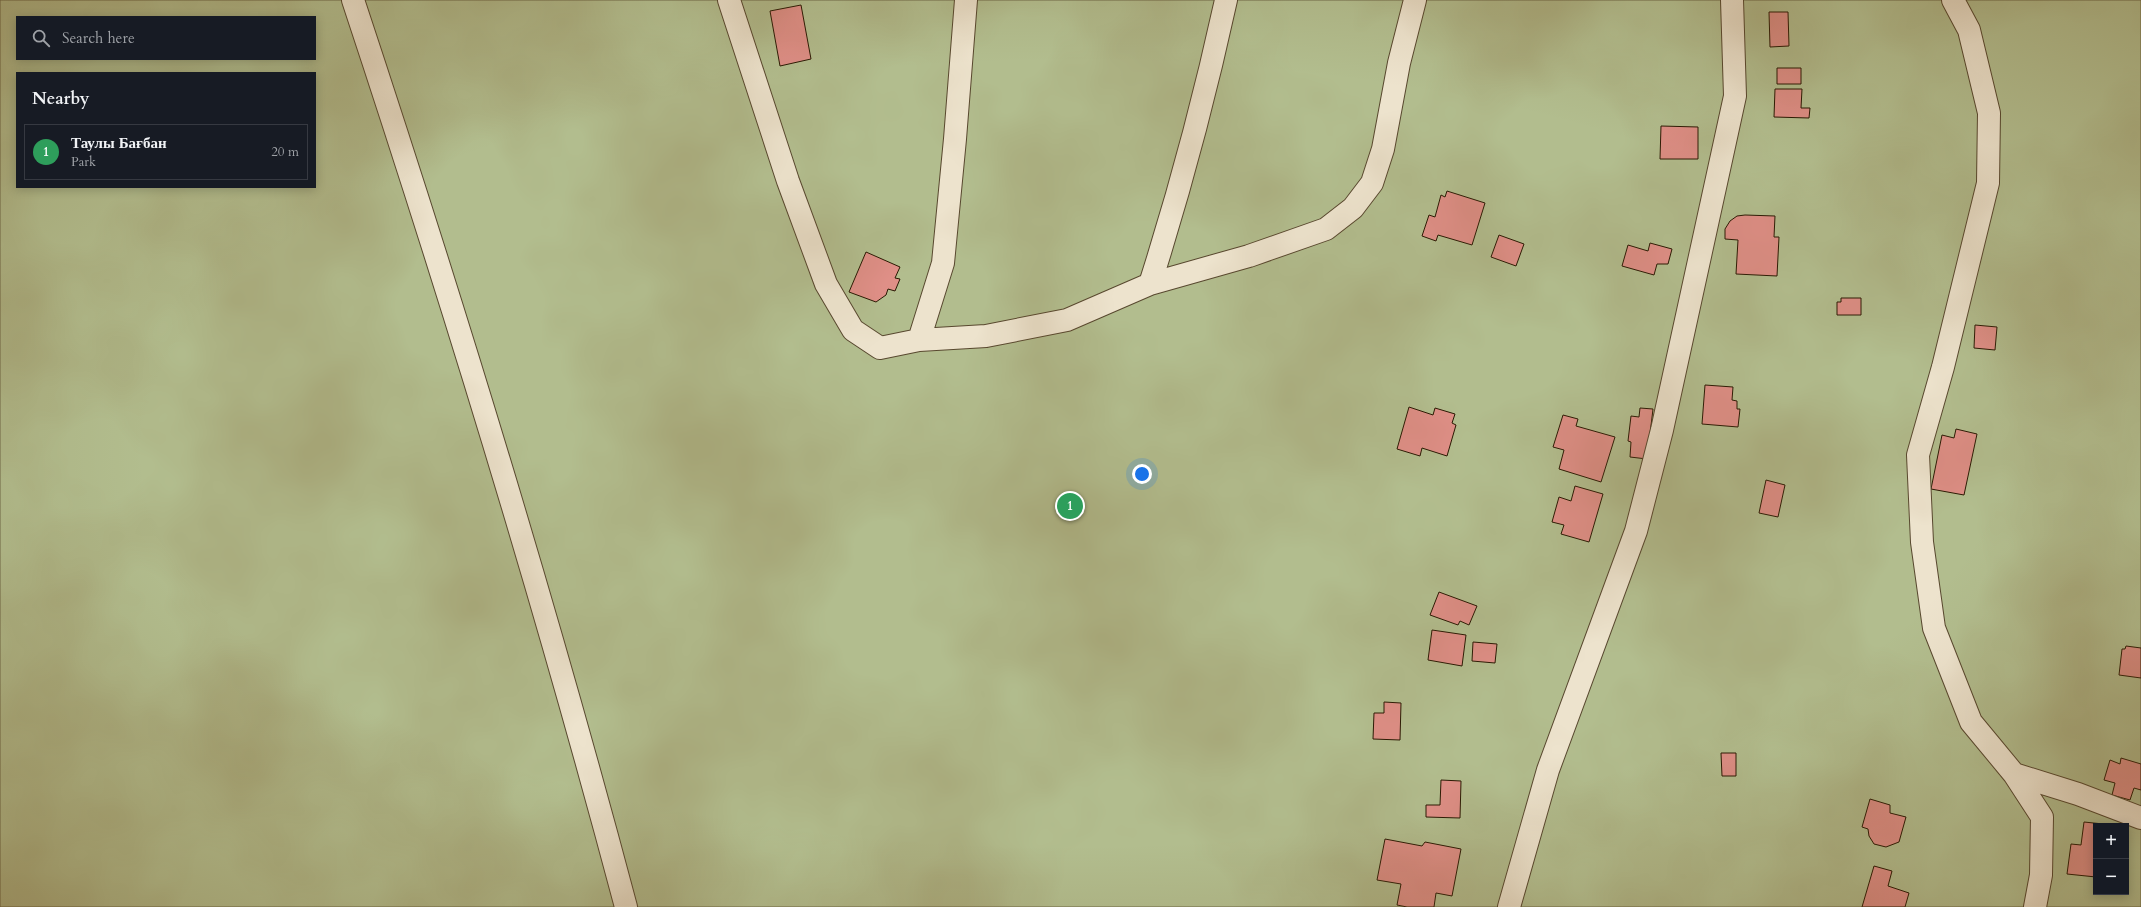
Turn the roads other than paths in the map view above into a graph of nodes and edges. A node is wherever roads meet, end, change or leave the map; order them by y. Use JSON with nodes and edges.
{"nodes":[{"id":1,"x":353,"y":0,"type":"edge"},
{"id":2,"x":729,"y":0,"type":"edge"},
{"id":3,"x":966,"y":0,"type":"edge"},
{"id":4,"x":1226,"y":0,"type":"edge"},
{"id":5,"x":1415,"y":0,"type":"edge"},
{"id":6,"x":1732,"y":0,"type":"edge"},
{"id":7,"x":1953,"y":0,"type":"edge"},
{"id":8,"x":1150,"y":284,"type":"junction"},
{"id":9,"x":919,"y":340,"type":"junction"},
{"id":10,"x":2014,"y":774,"type":"junction"},
{"id":11,"x":2141,"y":818,"type":"edge"},
{"id":12,"x":626,"y":907,"type":"edge"},
{"id":13,"x":1509,"y":907,"type":"edge"},
{"id":14,"x":2035,"y":907,"type":"edge"}],
"edges":[{"from":1,"to":12,"type":"street"},
{"from":2,"to":9,"type":"street"},
{"from":3,"to":9,"type":"street"},
{"from":4,"to":8,"type":"street"},
{"from":5,"to":8,"type":"street"},
{"from":6,"to":13,"type":"street"},
{"from":7,"to":10,"type":"street"},
{"from":8,"to":9,"type":"street"},
{"from":10,"to":11,"type":"street"},
{"from":10,"to":14,"type":"street"}]}
